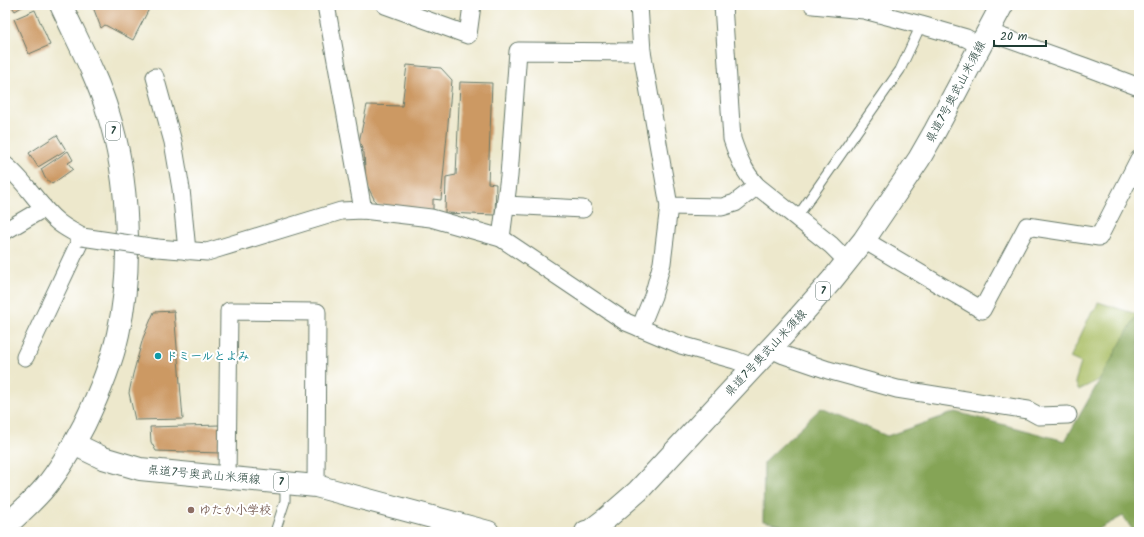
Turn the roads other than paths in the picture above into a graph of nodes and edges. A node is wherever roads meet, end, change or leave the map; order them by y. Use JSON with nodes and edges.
{"nodes":[{"id":1,"x":61,"y":5,"type":"edge"},
{"id":2,"x":326,"y":5,"type":"edge"},
{"id":3,"x":385,"y":5,"type":"edge"},
{"id":4,"x":472,"y":5,"type":"edge"},
{"id":5,"x":639,"y":5,"type":"edge"},
{"id":6,"x":723,"y":5,"type":"edge"},
{"id":7,"x":813,"y":5,"type":"edge"},
{"id":8,"x":1002,"y":5,"type":"edge"},
{"id":9,"x":861,"y":8,"type":"edge"},
{"id":10,"x":921,"y":25,"type":"junction"},
{"id":11,"x":984,"y":39,"type":"junction"},
{"id":12,"x":642,"y":52,"type":"junction"},
{"id":13,"x":155,"y":77,"type":"dead end"},
{"id":14,"x":1139,"y":87,"type":"edge"},
{"id":15,"x":1139,"y":159,"type":"edge"},
{"id":16,"x":5,"y":165,"type":"edge"},
{"id":17,"x":757,"y":186,"type":"junction"},
{"id":18,"x":506,"y":205,"type":"junction"},
{"id":19,"x":669,"y":206,"type":"junction"},
{"id":20,"x":44,"y":208,"type":"junction"},
{"id":21,"x":583,"y":209,"type":"dead end"},
{"id":22,"x":363,"y":210,"type":"junction"},
{"id":23,"x":797,"y":216,"type":"junction"},
{"id":24,"x":5,"y":231,"type":"edge"},
{"id":25,"x":82,"y":237,"type":"junction"},
{"id":26,"x":501,"y":238,"type":"junction"},
{"id":27,"x":864,"y":240,"type":"junction"},
{"id":28,"x":187,"y":251,"type":"junction"},
{"id":29,"x":847,"y":261,"type":"junction"},
{"id":30,"x":640,"y":328,"type":"junction"},
{"id":31,"x":771,"y":348,"type":"junction"},
{"id":32,"x":25,"y":357,"type":"dead end"},
{"id":33,"x":753,"y":367,"type":"junction"},
{"id":34,"x":1068,"y":415,"type":"dead end"},
{"id":35,"x":74,"y":444,"type":"junction"},
{"id":36,"x":227,"y":477,"type":"junction"},
{"id":37,"x":285,"y":483,"type":"junction"},
{"id":38,"x":316,"y":486,"type":"junction"},
{"id":39,"x":5,"y":527,"type":"edge"},
{"id":40,"x":275,"y":532,"type":"edge"},
{"id":41,"x":488,"y":532,"type":"edge"},
{"id":42,"x":588,"y":532,"type":"edge"}],
"edges":[{"from":1,"to":35,"type":"main road","number":"7"},
{"from":2,"to":22,"type":"street"},
{"from":3,"to":4,"type":"street"},
{"from":5,"to":12,"type":"street"},
{"from":6,"to":17,"type":"street"},
{"from":7,"to":9,"type":"street"},
{"from":8,"to":11,"type":"main road","name":"県道7号奥武山米須線","number":"7"},
{"from":9,"to":10,"type":"street"},
{"from":10,"to":11,"type":"street"},
{"from":10,"to":23,"type":"lane"},
{"from":11,"to":14,"type":"street"},
{"from":11,"to":27,"type":"main road","name":"県道7号奥武山米須線","number":"7"},
{"from":12,"to":18,"type":"street"},
{"from":12,"to":19,"type":"street"},
{"from":13,"to":28,"type":"street"},
{"from":15,"to":27,"type":"street"},
{"from":16,"to":20,"type":"street"},
{"from":17,"to":19,"type":"street"},
{"from":17,"to":23,"type":"street"},
{"from":18,"to":21,"type":"street"},
{"from":18,"to":26,"type":"street"},
{"from":19,"to":30,"type":"street"},
{"from":20,"to":24,"type":"street"},
{"from":20,"to":25,"type":"street"},
{"from":22,"to":26,"type":"street"},
{"from":22,"to":28,"type":"street"},
{"from":23,"to":29,"type":"street"},
{"from":25,"to":28,"type":"street","bridge":true},
{"from":25,"to":32,"type":"street"},
{"from":26,"to":30,"type":"street"},
{"from":27,"to":29,"type":"main road","name":"県道7号奥武山米須線","number":"7"},
{"from":29,"to":31,"type":"main road","name":"県道7号奥武山米須線","number":"7"},
{"from":30,"to":33,"type":"street"},
{"from":31,"to":33,"type":"main road","name":"県道7号奥武山米須線","number":"7"},
{"from":31,"to":34,"type":"street"},
{"from":33,"to":42,"type":"main road","name":"県道7号奥武山米須線","number":"7"},
{"from":35,"to":36,"type":"main road","name":"県道7号奥武山米須線","number":"7"},
{"from":35,"to":39,"type":"main road","number":"7"},
{"from":36,"to":37,"type":"main road","name":"県道7号奥武山米須線","number":"7"},
{"from":36,"to":38,"type":"street"},
{"from":37,"to":38,"type":"main road","name":"県道7号奥武山米須線","number":"7"},
{"from":37,"to":40,"type":"lane"},
{"from":38,"to":41,"type":"main road","name":"県道7号奥武山米須線","number":"7"}]}
